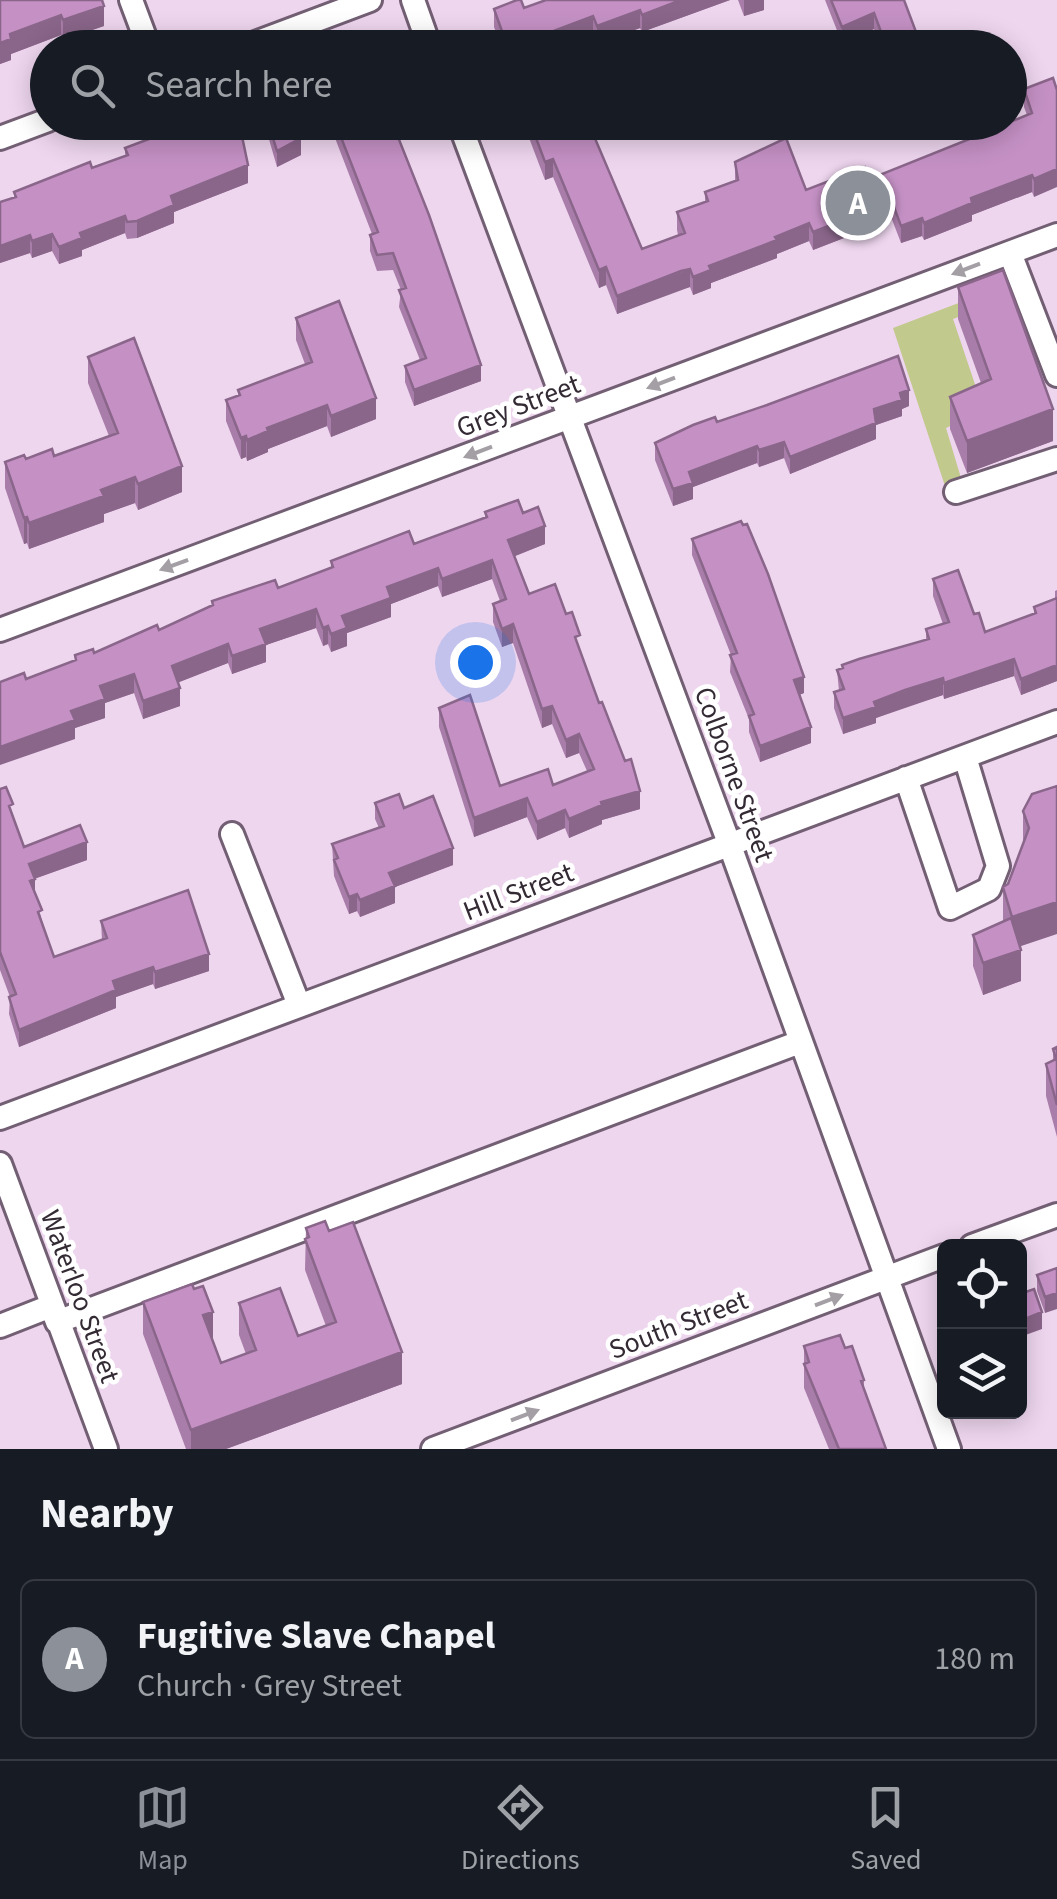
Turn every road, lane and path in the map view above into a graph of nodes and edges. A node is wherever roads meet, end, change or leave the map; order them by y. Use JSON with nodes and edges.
{"nodes":[{"id":1,"x":131,"y":0,"type":"edge"},
{"id":2,"x":370,"y":0,"type":"edge"},
{"id":3,"x":412,"y":0,"type":"edge"},
{"id":4,"x":142,"y":30,"type":"edge"},
{"id":5,"x":290,"y":30,"type":"edge"},
{"id":6,"x":423,"y":30,"type":"edge"},
{"id":7,"x":30,"y":127,"type":"edge"},
{"id":8,"x":0,"y":138,"type":"edge"},
{"id":9,"x":466,"y":140,"type":"edge"},
{"id":10,"x":1057,"y":235,"type":"edge"},
{"id":11,"x":1010,"y":253,"type":"junction"},
{"id":12,"x":1057,"y":375,"type":"edge"},
{"id":13,"x":570,"y":417,"type":"junction"},
{"id":14,"x":1057,"y":460,"type":"edge"},
{"id":15,"x":956,"y":492,"type":"dead end"},
{"id":16,"x":0,"y":630,"type":"edge"},
{"id":17,"x":1057,"y":722,"type":"edge"},
{"id":18,"x":965,"y":756,"type":"junction"},
{"id":19,"x":906,"y":778,"type":"junction"},
{"id":20,"x":232,"y":834,"type":"dead end"},
{"id":21,"x":729,"y":843,"type":"junction"},
{"id":22,"x":299,"y":1005,"type":"junction"},
{"id":23,"x":800,"y":1042,"type":"junction"},
{"id":24,"x":0,"y":1118,"type":"edge"},
{"id":25,"x":0,"y":1164,"type":"edge"},
{"id":26,"x":1057,"y":1215,"type":"edge"},
{"id":27,"x":991,"y":1239,"type":"edge"},
{"id":28,"x":937,"y":1259,"type":"edge"},
{"id":29,"x":887,"y":1278,"type":"junction"},
{"id":30,"x":54,"y":1314,"type":"junction"},
{"id":31,"x":8,"y":1323,"type":"edge"},
{"id":32,"x":0,"y":1339,"type":"edge"},
{"id":33,"x":106,"y":1449,"type":"edge"},
{"id":34,"x":434,"y":1449,"type":"edge"},
{"id":35,"x":949,"y":1449,"type":"edge"}],
"edges":[{"from":1,"to":4,"type":"street"},
{"from":2,"to":5,"type":"street"},
{"from":3,"to":6,"type":"street"},
{"from":7,"to":8,"type":"street"},
{"from":9,"to":13,"type":"street","name":"Colborne Street"},
{"from":10,"to":11,"type":"street","name":"Grey Street"},
{"from":11,"to":12,"type":"street"},
{"from":11,"to":13,"type":"street","name":"Grey Street","one_way":true},
{"from":13,"to":16,"type":"street","name":"Grey Street","one_way":true},
{"from":13,"to":21,"type":"street","name":"Colborne Street"},
{"from":14,"to":15,"type":"street"},
{"from":17,"to":18,"type":"street","name":"Hill Street"},
{"from":18,"to":19,"type":"street","name":"Hill Street"},
{"from":18,"to":19,"type":"street"},
{"from":19,"to":21,"type":"street","name":"Hill Street"},
{"from":20,"to":22,"type":"street"},
{"from":21,"to":22,"type":"street","name":"Hill Street"},
{"from":21,"to":23,"type":"street","name":"Colborne Street"},
{"from":22,"to":24,"type":"street","name":"Hill Street"},
{"from":23,"to":29,"type":"street","name":"Colborne Street"},
{"from":23,"to":30,"type":"street"},
{"from":25,"to":30,"type":"street","name":"Waterloo Street"},
{"from":26,"to":27,"type":"street"},
{"from":28,"to":29,"type":"street","name":"South Street"},
{"from":34,"to":29,"type":"street","name":"South Street","one_way":true},
{"from":29,"to":35,"type":"street","name":"Colborne Street"},
{"from":30,"to":31,"type":"street"},
{"from":30,"to":33,"type":"street","name":"Waterloo Street"},
{"from":31,"to":32,"type":"street"}]}
